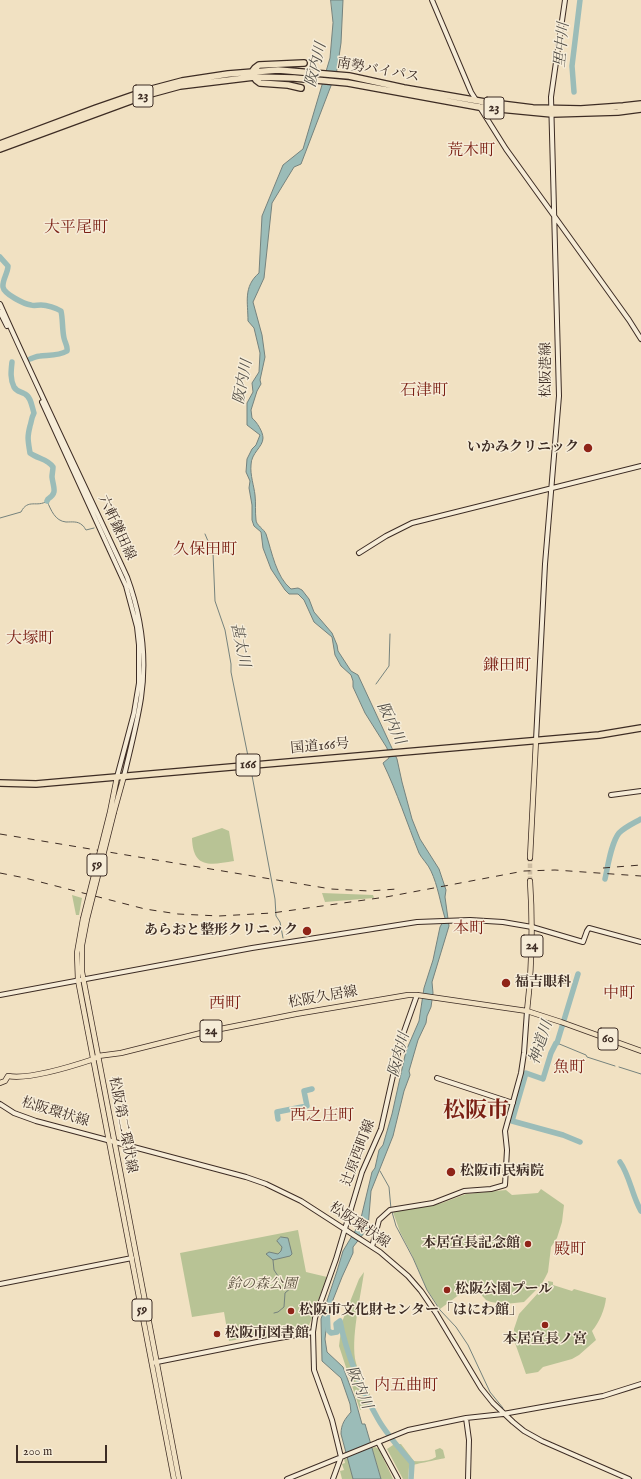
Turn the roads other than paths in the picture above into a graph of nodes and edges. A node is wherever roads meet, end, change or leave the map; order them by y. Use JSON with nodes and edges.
{"nodes":[{"id":1,"x":432,"y":0,"type":"edge"},
{"id":2,"x":565,"y":0,"type":"edge"},
{"id":3,"x":304,"y":63,"type":"dead end"},
{"id":4,"x":253,"y":74,"type":"junction"},
{"id":5,"x":294,"y":75,"type":"junction"},
{"id":6,"x":301,"y":88,"type":"dead end"},
{"id":7,"x":475,"y":100,"type":"junction"},
{"id":8,"x":641,"y":104,"type":"edge"},
{"id":9,"x":479,"y":107,"type":"junction"},
{"id":10,"x":641,"y":109,"type":"edge"},
{"id":11,"x":552,"y":111,"type":"junction"},
{"id":12,"x":0,"y":144,"type":"edge"},
{"id":13,"x":0,"y":149,"type":"edge"},
{"id":14,"x":554,"y":218,"type":"junction"},
{"id":15,"x":0,"y":304,"type":"edge"},
{"id":16,"x":0,"y":312,"type":"edge"},
{"id":17,"x":641,"y":339,"type":"edge"},
{"id":18,"x":641,"y":466,"type":"edge"},
{"id":19,"x":551,"y":488,"type":"junction"},
{"id":20,"x":359,"y":553,"type":"dead end"},
{"id":21,"x":641,"y":728,"type":"edge"},
{"id":22,"x":536,"y":740,"type":"junction"},
{"id":23,"x":120,"y":776,"type":"junction"},
{"id":24,"x":0,"y":783,"type":"edge"},
{"id":25,"x":641,"y":791,"type":"edge"},
{"id":26,"x":611,"y":796,"type":"dead end"},
{"id":27,"x":530,"y":858,"type":"tunnel mouth"},
{"id":28,"x":530,"y":881,"type":"tunnel mouth"},
{"id":29,"x":532,"y":926,"type":"junction"},
{"id":30,"x":641,"y":942,"type":"edge"},
{"id":31,"x":81,"y":980,"type":"junction"},
{"id":32,"x":0,"y":994,"type":"edge"},
{"id":33,"x":418,"y":995,"type":"junction"},
{"id":34,"x":527,"y":1011,"type":"junction"},
{"id":35,"x":641,"y":1051,"type":"edge"},
{"id":36,"x":96,"y":1058,"type":"junction"},
{"id":37,"x":437,"y":1078,"type":"dead end"},
{"id":38,"x":0,"y":1083,"type":"edge"},
{"id":39,"x":513,"y":1103,"type":"junction"},
{"id":40,"x":0,"y":1104,"type":"edge"},
{"id":41,"x":110,"y":1140,"type":"junction"},
{"id":42,"x":115,"y":1142,"type":"junction"},
{"id":43,"x":346,"y":1230,"type":"junction"},
{"id":44,"x":370,"y":1246,"type":"junction"},
{"id":45,"x":132,"y":1258,"type":"junction"},
{"id":46,"x":0,"y":1284,"type":"edge"},
{"id":47,"x":313,"y":1332,"type":"junction"},
{"id":48,"x":154,"y":1363,"type":"junction"},
{"id":49,"x":641,"y":1384,"type":"edge"},
{"id":50,"x":503,"y":1414,"type":"junction"},
{"id":51,"x":466,"y":1418,"type":"junction"},
{"id":52,"x":378,"y":1442,"type":"junction"},
{"id":53,"x":341,"y":1457,"type":"junction"},
{"id":54,"x":174,"y":1479,"type":"edge"},
{"id":55,"x":179,"y":1479,"type":"edge"},
{"id":56,"x":287,"y":1479,"type":"edge"},
{"id":57,"x":333,"y":1479,"type":"edge"},
{"id":58,"x":398,"y":1479,"type":"edge"},
{"id":59,"x":468,"y":1479,"type":"edge"},
{"id":60,"x":629,"y":1479,"type":"edge"}],
"edges":[{"from":1,"to":7,"type":"main road"},
{"from":2,"to":11,"type":"main road","name":"松阪港線"},
{"from":3,"to":4,"type":"highway"},
{"from":4,"to":5,"type":"highway","name":"南勢バイパス","number":"23"},
{"from":4,"to":6,"type":"highway"},
{"from":4,"to":12,"type":"highway","name":"南勢バイパス","number":"23"},
{"from":4,"to":13,"type":"highway","name":"南勢バイパス","number":"23"},
{"from":5,"to":7,"type":"highway","name":"南勢バイパス","number":"23"},
{"from":5,"to":9,"type":"highway","name":"南勢バイパス","number":"23"},
{"from":7,"to":9,"type":"main road"},
{"from":7,"to":11,"type":"highway","name":"南勢バイパス","number":"23"},
{"from":8,"to":11,"type":"highway","name":"南勢バイパス","number":"23"},
{"from":9,"to":11,"type":"highway","name":"南勢バイパス","number":"23"},
{"from":9,"to":14,"type":"main road"},
{"from":10,"to":11,"type":"highway","name":"南勢バイパス","number":"23"},
{"from":11,"to":14,"type":"main road","name":"松阪港線"},
{"from":14,"to":17,"type":"main road"},
{"from":14,"to":19,"type":"main road","name":"松阪港線"},
{"from":15,"to":23,"type":"main road","name":"六軒鎌田線"},
{"from":16,"to":23,"type":"main road","name":"六軒鎌田線"},
{"from":18,"to":19,"type":"main road"},
{"from":19,"to":20,"type":"main road"},
{"from":19,"to":22,"type":"main road","name":"松阪港線"},
{"from":21,"to":22,"type":"highway","name":"国道166号","number":"166"},
{"from":22,"to":23,"type":"highway","name":"国道166号","number":"166"},
{"from":22,"to":27,"type":"main road"},
{"from":23,"to":24,"type":"highway","name":"国道166号","number":"166"},
{"from":23,"to":31,"type":"main road","name":"松阪第二環状線","number":"59","bridge":true},
{"from":25,"to":26,"type":"main road"},
{"from":28,"to":29,"type":"main road","number":"24"},
{"from":29,"to":30,"type":"main road"},
{"from":29,"to":31,"type":"main road"},
{"from":29,"to":34,"type":"main road","number":"24"},
{"from":31,"to":32,"type":"main road"},
{"from":31,"to":36,"type":"main road","name":"松阪第二環状線","number":"59"},
{"from":33,"to":34,"type":"main road","name":"松阪久居線","number":"24"},
{"from":33,"to":36,"type":"main road","name":"松阪久居線","number":"24"},
{"from":33,"to":43,"type":"main road","name":"辻原西町線"},
{"from":34,"to":35,"type":"main road","number":"60"},
{"from":34,"to":39,"type":"main road"},
{"from":36,"to":38,"type":"main road","name":"松阪久居線","number":"24"},
{"from":36,"to":41,"type":"main road","name":"松阪第二環状線","number":"59"},
{"from":36,"to":42,"type":"main road","name":"松阪第二環状線","number":"59"},
{"from":37,"to":39,"type":"main road"},
{"from":39,"to":44,"type":"main road"},
{"from":40,"to":41,"type":"main road","name":"松阪環状線"},
{"from":41,"to":42,"type":"main road","name":"松阪環状線"},
{"from":41,"to":45,"type":"main road","name":"松阪第二環状線","number":"59"},
{"from":42,"to":43,"type":"main road","name":"松阪環状線"},
{"from":42,"to":48,"type":"main road","name":"松阪第二環状線","number":"59"},
{"from":43,"to":44,"type":"main road","name":"松阪環状線"},
{"from":43,"to":47,"type":"main road","name":"辻原西町線"},
{"from":44,"to":50,"type":"main road","name":"松阪環状線"},
{"from":45,"to":46,"type":"main road"},
{"from":45,"to":48,"type":"main road","name":"松阪第二環状線","number":"59"},
{"from":47,"to":48,"type":"main road"},
{"from":47,"to":53,"type":"main road","name":"辻原西町線"},
{"from":48,"to":54,"type":"main road","name":"松阪第二環状線","number":"59"},
{"from":48,"to":55,"type":"main road","name":"松阪第二環状線","number":"59"},
{"from":49,"to":50,"type":"main road"},
{"from":50,"to":51,"type":"main road"},
{"from":50,"to":60,"type":"main road","name":"松阪環状線"},
{"from":51,"to":52,"type":"main road"},
{"from":51,"to":59,"type":"main road"},
{"from":52,"to":53,"type":"main road"},
{"from":52,"to":58,"type":"main road"},
{"from":53,"to":56,"type":"main road"},
{"from":53,"to":57,"type":"main road"}]}
